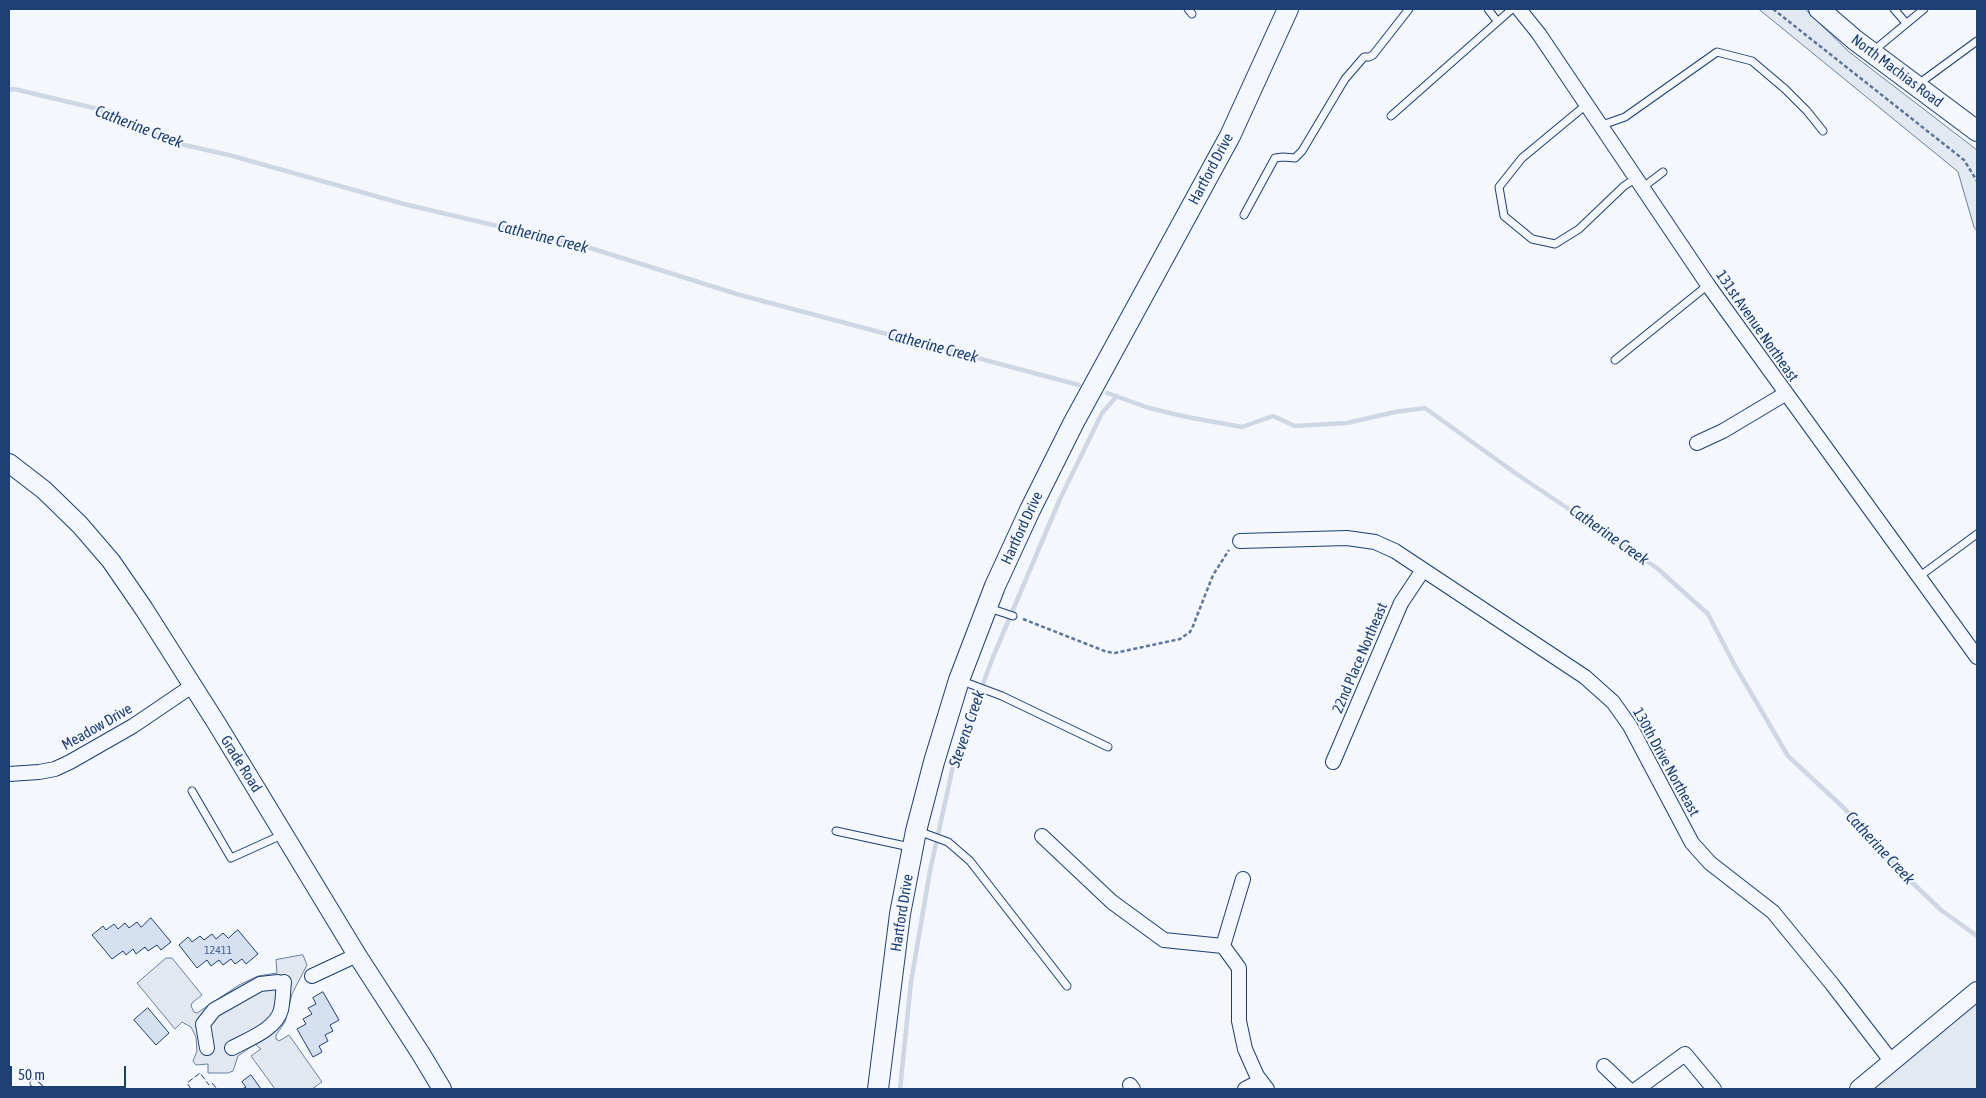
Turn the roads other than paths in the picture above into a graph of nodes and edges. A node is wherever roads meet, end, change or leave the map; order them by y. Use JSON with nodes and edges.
{"nodes":[{"id":1,"x":1288,"y":9,"type":"edge"},
{"id":2,"x":1408,"y":9,"type":"edge"},
{"id":3,"x":1488,"y":9,"type":"edge"},
{"id":4,"x":1512,"y":9,"type":"edge"},
{"id":5,"x":1519,"y":9,"type":"edge"},
{"id":6,"x":1819,"y":9,"type":"edge"},
{"id":7,"x":1894,"y":9,"type":"edge"},
{"id":8,"x":1924,"y":9,"type":"edge"},
{"id":9,"x":1497,"y":21,"type":"junction"},
{"id":10,"x":1906,"y":23,"type":"junction"},
{"id":11,"x":1977,"y":41,"type":"edge"},
{"id":12,"x":1872,"y":52,"type":"junction"},
{"id":13,"x":1916,"y":86,"type":"junction"},
{"id":14,"x":1586,"y":105,"type":"junction"},
{"id":15,"x":1391,"y":116,"type":"dead end"},
{"id":16,"x":1598,"y":124,"type":"junction"},
{"id":17,"x":1823,"y":132,"type":"dead end"},
{"id":18,"x":1977,"y":132,"type":"edge"},
{"id":19,"x":1663,"y":172,"type":"dead end"},
{"id":20,"x":1638,"y":184,"type":"junction"},
{"id":21,"x":1244,"y":215,"type":"dead end"},
{"id":22,"x":1708,"y":285,"type":"junction"},
{"id":23,"x":1615,"y":360,"type":"dead end"},
{"id":24,"x":1786,"y":394,"type":"junction"},
{"id":25,"x":1697,"y":443,"type":"dead end"},
{"id":26,"x":9,"y":463,"type":"edge"},
{"id":27,"x":1977,"y":534,"type":"edge"},
{"id":28,"x":1240,"y":541,"type":"road end"},
{"id":29,"x":1423,"y":570,"type":"junction"},
{"id":30,"x":1920,"y":576,"type":"junction"},
{"id":31,"x":993,"y":609,"type":"junction"},
{"id":32,"x":1013,"y":616,"type":"road end"},
{"id":33,"x":1977,"y":657,"type":"edge"},
{"id":34,"x":965,"y":682,"type":"junction"},
{"id":35,"x":192,"y":686,"type":"junction"},
{"id":36,"x":1108,"y":748,"type":"dead end"},
{"id":37,"x":1333,"y":762,"type":"dead end"},
{"id":38,"x":9,"y":774,"type":"edge"},
{"id":39,"x":192,"y":791,"type":"dead end"},
{"id":40,"x":836,"y":831,"type":"dead end"},
{"id":41,"x":284,"y":834,"type":"junction"},
{"id":42,"x":1042,"y":836,"type":"dead end"},
{"id":43,"x":919,"y":838,"type":"junction"},
{"id":44,"x":1244,"y":879,"type":"dead end"},
{"id":45,"x":1223,"y":946,"type":"junction"},
{"id":46,"x":356,"y":955,"type":"junction"},
{"id":47,"x":312,"y":976,"type":"dead end"},
{"id":48,"x":1067,"y":986,"type":"dead end"},
{"id":49,"x":1977,"y":991,"type":"edge"},
{"id":50,"x":207,"y":1048,"type":"dead end"},
{"id":51,"x":232,"y":1048,"type":"dead end"},
{"id":52,"x":1892,"y":1062,"type":"junction"},
{"id":53,"x":1604,"y":1066,"type":"dead end"},
{"id":54,"x":1264,"y":1085,"type":"edge"},
{"id":55,"x":442,"y":1089,"type":"edge"},
{"id":56,"x":878,"y":1089,"type":"edge"},
{"id":57,"x":1245,"y":1089,"type":"edge"},
{"id":58,"x":1628,"y":1089,"type":"edge"},
{"id":59,"x":1637,"y":1089,"type":"edge"},
{"id":60,"x":1714,"y":1089,"type":"edge"},
{"id":61,"x":1858,"y":1089,"type":"edge"}],
"edges":[{"from":1,"to":31,"type":"main road","name":"Hartford Drive"},
{"from":2,"to":21,"type":"lane"},
{"from":3,"to":9,"type":"lane"},
{"from":4,"to":9,"type":"lane"},
{"from":5,"to":14,"type":"street","name":"131st Avenue Northeast"},
{"from":6,"to":12,"type":"main road","name":"North Machias Road"},
{"from":7,"to":10,"type":"lane"},
{"from":8,"to":10,"type":"lane"},
{"from":9,"to":15,"type":"lane"},
{"from":10,"to":12,"type":"lane"},
{"from":11,"to":13,"type":"lane"},
{"from":12,"to":13,"type":"main road","name":"North Machias Road"},
{"from":13,"to":18,"type":"main road","name":"North Machias Road"},
{"from":14,"to":16,"type":"street","name":"131st Avenue Northeast"},
{"from":14,"to":20,"type":"lane"},
{"from":16,"to":17,"type":"lane"},
{"from":16,"to":20,"type":"street","name":"131st Avenue Northeast"},
{"from":19,"to":20,"type":"lane"},
{"from":20,"to":22,"type":"street","name":"131st Avenue Northeast"},
{"from":22,"to":23,"type":"lane"},
{"from":22,"to":24,"type":"street","name":"131st Avenue Northeast"},
{"from":24,"to":25,"type":"street"},
{"from":24,"to":30,"type":"street","name":"131st Avenue Northeast"},
{"from":26,"to":35,"type":"street","name":"Grade Road"},
{"from":27,"to":30,"type":"lane"},
{"from":28,"to":29,"type":"street","name":"130th Drive Northeast"},
{"from":29,"to":37,"type":"street","name":"22nd Place Northeast"},
{"from":29,"to":52,"type":"street","name":"130th Drive Northeast"},
{"from":30,"to":33,"type":"street","name":"131st Avenue Northeast"},
{"from":31,"to":32,"type":"lane"},
{"from":31,"to":34,"type":"main road","name":"Hartford Drive"},
{"from":34,"to":36,"type":"lane"},
{"from":34,"to":43,"type":"main road","name":"Hartford Drive"},
{"from":35,"to":38,"type":"street","name":"Meadow Drive"},
{"from":35,"to":41,"type":"street","name":"Grade Road"},
{"from":39,"to":41,"type":"lane"},
{"from":40,"to":43,"type":"lane"},
{"from":41,"to":46,"type":"street","name":"Grade Road"},
{"from":42,"to":45,"type":"street"},
{"from":43,"to":48,"type":"lane"},
{"from":43,"to":56,"type":"main road","name":"Hartford Drive"},
{"from":44,"to":45,"type":"street"},
{"from":45,"to":54,"type":"street"},
{"from":46,"to":47,"type":"street"},
{"from":46,"to":55,"type":"street","name":"Grade Road"},
{"from":49,"to":52,"type":"street"},
{"from":50,"to":51,"type":"street"},
{"from":52,"to":61,"type":"street"},
{"from":53,"to":58,"type":"street"},
{"from":54,"to":57,"type":"street"},
{"from":59,"to":60,"type":"street"}]}
